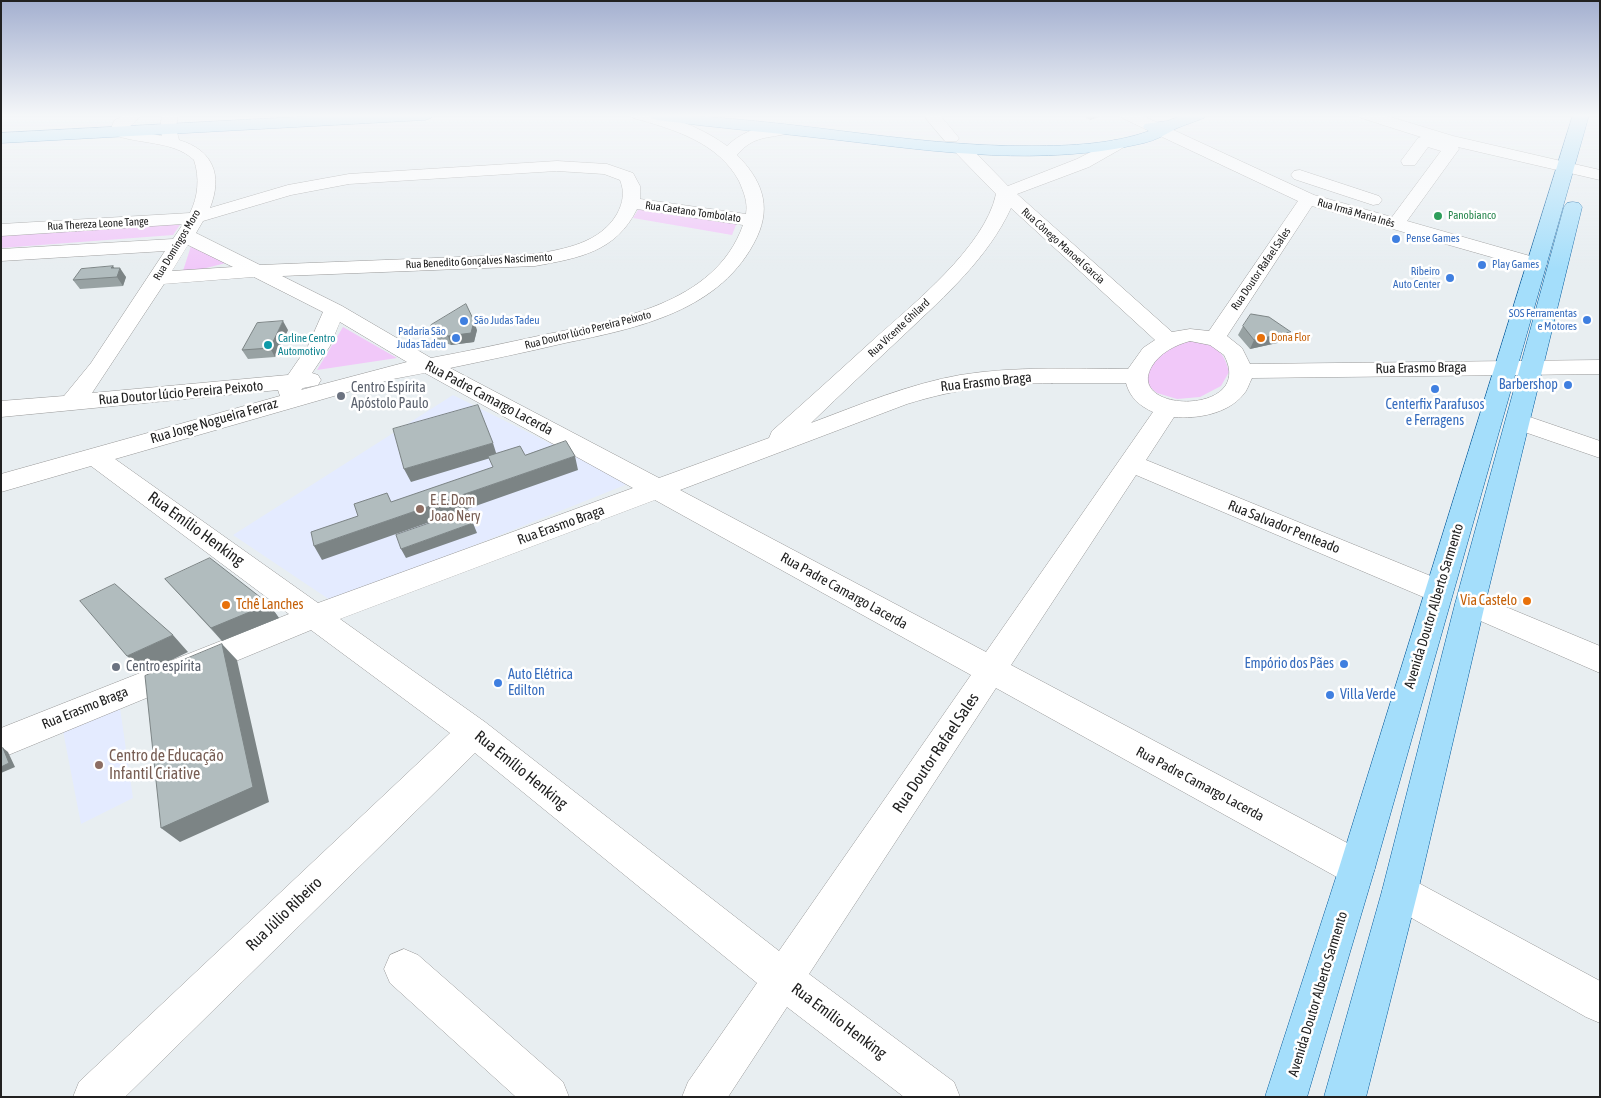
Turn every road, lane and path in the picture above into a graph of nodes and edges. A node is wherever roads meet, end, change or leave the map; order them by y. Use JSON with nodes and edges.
{"nodes":[{"id":1,"x":204,"y":166,"type":"edge"},
{"id":2,"x":553,"y":166,"type":"edge"},
{"id":3,"x":565,"y":166,"type":"edge"},
{"id":4,"x":737,"y":166,"type":"edge"},
{"id":5,"x":979,"y":166,"type":"edge"},
{"id":6,"x":1075,"y":166,"type":"edge"},
{"id":7,"x":1240,"y":166,"type":"edge"},
{"id":8,"x":1439,"y":166,"type":"edge"},
{"id":9,"x":1562,"y":166,"type":"edge"},
{"id":10,"x":1583,"y":171,"type":"edge"},
{"id":11,"x":1300,"y":175,"type":"dead end"},
{"id":12,"x":1005,"y":193,"type":"junction"},
{"id":13,"x":1308,"y":199,"type":"junction"},
{"id":14,"x":628,"y":211,"type":"junction"},
{"id":15,"x":1401,"y":218,"type":"junction"},
{"id":16,"x":681,"y":228,"type":"dead end"},
{"id":17,"x":1,"y":230,"type":"edge"},
{"id":18,"x":186,"y":232,"type":"junction"},
{"id":19,"x":743,"y":233,"type":"junction"},
{"id":20,"x":1,"y":255,"type":"edge"},
{"id":21,"x":1537,"y":264,"type":"junction"},
{"id":22,"x":321,"y":268,"type":"junction"},
{"id":23,"x":258,"y":271,"type":"junction"},
{"id":24,"x":158,"y":278,"type":"junction"},
{"id":25,"x":298,"y":292,"type":"junction"},
{"id":26,"x":335,"y":310,"type":"junction"},
{"id":27,"x":1215,"y":338,"type":"junction"},
{"id":28,"x":1168,"y":340,"type":"junction"},
{"id":29,"x":429,"y":366,"type":"junction"},
{"id":30,"x":1519,"y":367,"type":"junction"},
{"id":31,"x":1600,"y":367,"type":"edge"},
{"id":32,"x":1242,"y":371,"type":"junction"},
{"id":33,"x":1136,"y":376,"type":"junction"},
{"id":34,"x":250,"y":386,"type":"junction"},
{"id":35,"x":288,"y":392,"type":"junction"},
{"id":36,"x":70,"y":403,"type":"junction"},
{"id":37,"x":1168,"y":408,"type":"junction"},
{"id":38,"x":1,"y":409,"type":"edge"},
{"id":39,"x":241,"y":414,"type":"junction"},
{"id":40,"x":1518,"y":421,"type":"junction"},
{"id":41,"x":771,"y":447,"type":"junction"},
{"id":42,"x":1600,"y":450,"type":"edge"},
{"id":43,"x":94,"y":456,"type":"junction"},
{"id":44,"x":1130,"y":463,"type":"junction"},
{"id":45,"x":1,"y":483,"type":"edge"},
{"id":46,"x":658,"y":489,"type":"junction"},
{"id":47,"x":1438,"y":591,"type":"junction"},
{"id":48,"x":1470,"y":604,"type":"junction"},
{"id":49,"x":315,"y":616,"type":"junction"},
{"id":50,"x":1600,"y":660,"type":"edge"},
{"id":51,"x":990,"y":672,"type":"junction"},
{"id":52,"x":474,"y":732,"type":"junction"},
{"id":53,"x":1,"y":743,"type":"edge"},
{"id":54,"x":1357,"y":868,"type":"junction"},
{"id":55,"x":1400,"y":891,"type":"junction"},
{"id":56,"x":404,"y":969,"type":"dead end"},
{"id":57,"x":783,"y":979,"type":"junction"},
{"id":58,"x":1600,"y":1003,"type":"edge"},
{"id":59,"x":94,"y":1097,"type":"edge"},
{"id":60,"x":548,"y":1097,"type":"edge"},
{"id":61,"x":703,"y":1097,"type":"edge"},
{"id":62,"x":939,"y":1097,"type":"edge"},
{"id":63,"x":1286,"y":1097,"type":"edge"},
{"id":64,"x":1344,"y":1097,"type":"edge"}],
"edges":[{"from":1,"to":18,"type":"street","name":"Rua Domingos Moro"},
{"from":2,"to":18,"type":"street"},
{"from":3,"to":14,"type":"street"},
{"from":4,"to":19,"type":"street"},
{"from":5,"to":12,"type":"street","name":"Rua Cônego Manoel Garcia"},
{"from":6,"to":12,"type":"street"},
{"from":7,"to":13,"type":"street","name":"Rua Irmã Maria Inês"},
{"from":8,"to":15,"type":"street"},
{"from":9,"to":10,"type":"street"},
{"from":10,"to":21,"type":"main road","name":"Avenida Doutor Alberto Sarmento"},
{"from":10,"to":30,"type":"main road","name":"Avenida Doutor Alberto Sarmento"},
{"from":11,"to":15,"type":"street"},
{"from":12,"to":28,"type":"street","name":"Rua Cônego Manoel Garcia"},
{"from":12,"to":41,"type":"street","name":"Rua Vicente Ghilard"},
{"from":13,"to":15,"type":"street","name":"Rua Irmã Maria Inês"},
{"from":13,"to":27,"type":"street","name":"Rua Doutor Rafael Sales"},
{"from":14,"to":16,"type":"street","name":"Rua Caetano Tombolato"},
{"from":14,"to":19,"type":"street","name":"Rua Caetano Tombolato"},
{"from":14,"to":22,"type":"street","name":"Rua Benedito Gonçalves Nascimento"},
{"from":15,"to":21,"type":"street","name":"Rua Irmã Maria Inês"},
{"from":17,"to":18,"type":"street","name":"Rua Thereza Leone Tange"},
{"from":18,"to":20,"type":"street","name":"Rua Thereza Leone Tange"},
{"from":18,"to":23,"type":"street","name":"Rua Padre Camargo Lacerda"},
{"from":18,"to":24,"type":"street","name":"Rua Domingos Moro"},
{"from":19,"to":29,"type":"street","name":"Rua Doutor lúcio Pereira Peixoto"},
{"from":21,"to":30,"type":"main road","name":"Avenida Doutor Alberto Sarmento"},
{"from":22,"to":23,"type":"street","name":"Rua Benedito Gonçalves Nascimento"},
{"from":22,"to":25,"type":"street"},
{"from":23,"to":24,"type":"street","name":"Rua Benedito Gonçalves Nascimento"},
{"from":23,"to":25,"type":"street","name":"Rua Padre Camargo Lacerda"},
{"from":24,"to":36,"type":"street","name":"Rua Domingos Moro"},
{"from":25,"to":26,"type":"street","name":"Rua Padre Camargo Lacerda"},
{"from":26,"to":29,"type":"street","name":"Rua Padre Camargo Lacerda"},
{"from":26,"to":35,"type":"street"},
{"from":27,"to":28,"type":"street"},
{"from":27,"to":32,"type":"street"},
{"from":28,"to":33,"type":"street"},
{"from":29,"to":35,"type":"street","name":"Rua Jorge Nogueira Ferraz"},
{"from":29,"to":46,"type":"street","name":"Rua Padre Camargo Lacerda"},
{"from":30,"to":31,"type":"street","name":"Rua Erasmo Braga"},
{"from":30,"to":32,"type":"street","name":"Rua Erasmo Braga"},
{"from":30,"to":40,"type":"main road","name":"Avenida Doutor Alberto Sarmento"},
{"from":30,"to":47,"type":"main road","name":"Avenida Doutor Alberto Sarmento"},
{"from":32,"to":37,"type":"street"},
{"from":33,"to":37,"type":"street"},
{"from":33,"to":41,"type":"street","name":"Rua Erasmo Braga"},
{"from":34,"to":35,"type":"street","name":"Rua Doutor lúcio Pereira Peixoto"},
{"from":34,"to":36,"type":"street","name":"Rua Doutor lúcio Pereira Peixoto"},
{"from":34,"to":39,"type":"street"},
{"from":35,"to":39,"type":"street","name":"Rua Jorge Nogueira Ferraz"},
{"from":36,"to":38,"type":"street","name":"Rua Doutor lúcio Pereira Peixoto"},
{"from":37,"to":44,"type":"street","name":"Rua Doutor Rafael Sales"},
{"from":39,"to":43,"type":"street","name":"Rua Jorge Nogueira Ferraz"},
{"from":40,"to":42,"type":"street"},
{"from":40,"to":48,"type":"main road","name":"Avenida Doutor Alberto Sarmento"},
{"from":41,"to":46,"type":"street","name":"Rua Erasmo Braga"},
{"from":43,"to":45,"type":"street","name":"Rua Jorge Nogueira Ferraz"},
{"from":43,"to":49,"type":"street","name":"Rua Emílio Henking"},
{"from":44,"to":47,"type":"street","name":"Rua Salvador Penteado"},
{"from":44,"to":51,"type":"street","name":"Rua Doutor Rafael Sales"},
{"from":46,"to":49,"type":"street","name":"Rua Erasmo Braga"},
{"from":46,"to":51,"type":"street","name":"Rua Padre Camargo Lacerda"},
{"from":47,"to":54,"type":"main road","name":"Avenida Doutor Alberto Sarmento"},
{"from":48,"to":50,"type":"street"},
{"from":48,"to":55,"type":"main road","name":"Avenida Doutor Alberto Sarmento"},
{"from":49,"to":52,"type":"street","name":"Rua Emílio Henking"},
{"from":49,"to":53,"type":"street","name":"Rua Erasmo Braga"},
{"from":51,"to":54,"type":"street","name":"Rua Padre Camargo Lacerda"},
{"from":51,"to":57,"type":"street","name":"Rua Doutor Rafael Sales"},
{"from":52,"to":57,"type":"street","name":"Rua Emílio Henking"},
{"from":52,"to":59,"type":"street","name":"Rua Júlio Ribeiro"},
{"from":54,"to":63,"type":"main road","name":"Avenida Doutor Alberto Sarmento"},
{"from":55,"to":58,"type":"street"},
{"from":55,"to":64,"type":"main road","name":"Avenida Doutor Alberto Sarmento"},
{"from":56,"to":60,"type":"street"},
{"from":57,"to":61,"type":"street","name":"Rua Doutor Rafael Sales"},
{"from":57,"to":62,"type":"street","name":"Rua Emílio Henking"}]}
